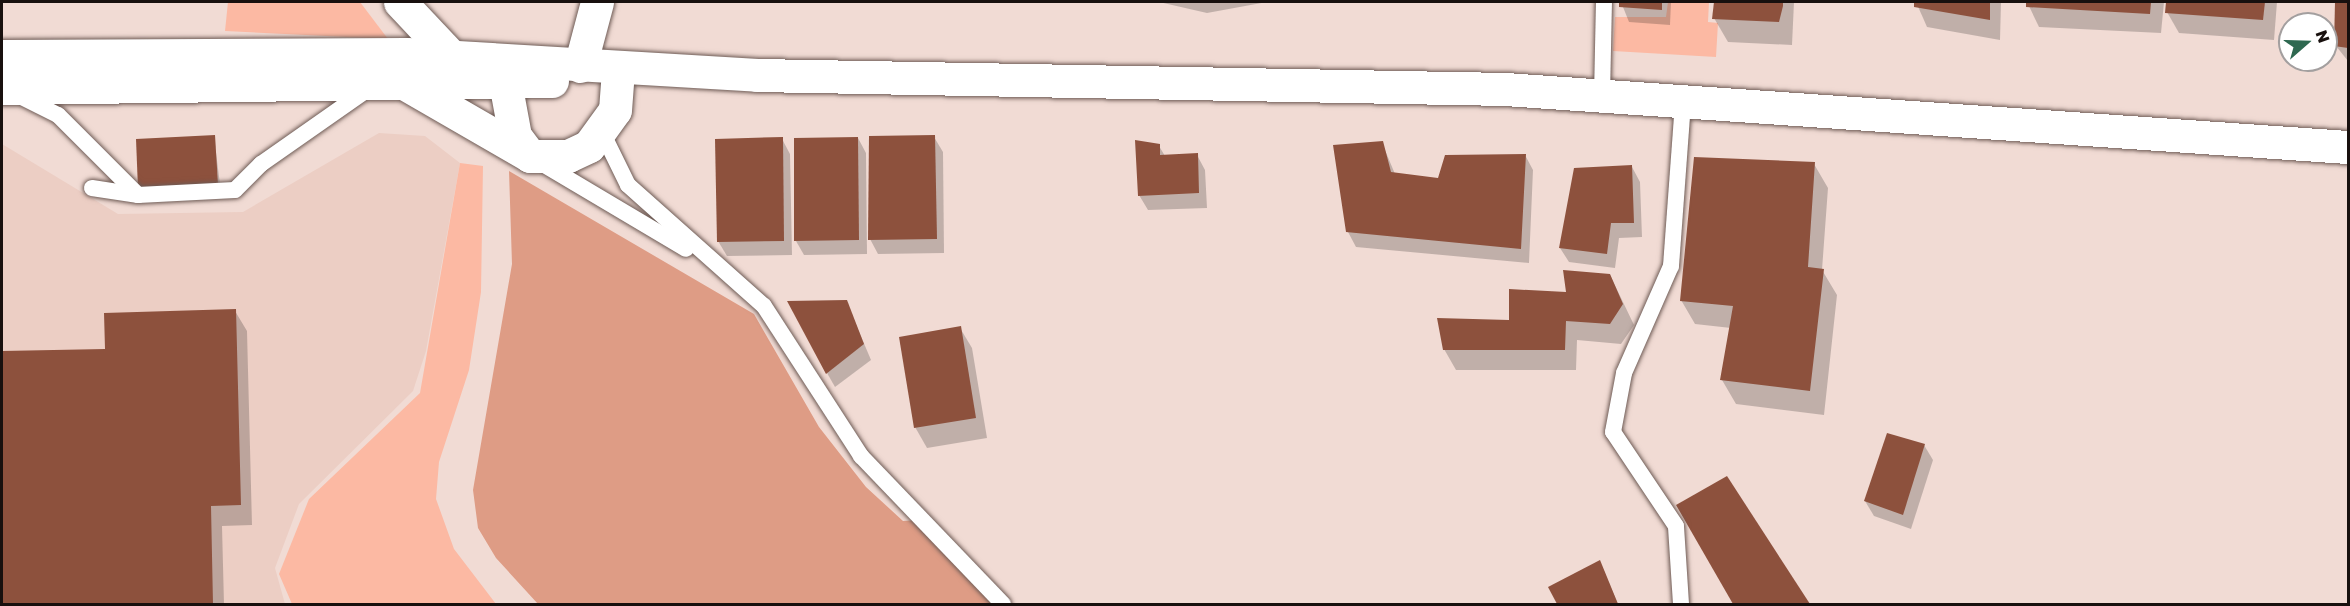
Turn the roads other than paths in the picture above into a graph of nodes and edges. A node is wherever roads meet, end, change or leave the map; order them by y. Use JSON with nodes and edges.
{"nodes":[{"id":1,"x":400,"y":2,"type":"edge"},
{"id":2,"x":597,"y":2,"type":"edge"},
{"id":3,"x":1604,"y":2,"type":"edge"},
{"id":4,"x":450,"y":55,"type":"junction"},
{"id":5,"x":2,"y":56,"type":"edge"},
{"id":6,"x":580,"y":66,"type":"junction"},
{"id":7,"x":618,"y":70,"type":"junction"},
{"id":8,"x":390,"y":80,"type":"junction"},
{"id":9,"x":505,"y":82,"type":"junction"},
{"id":10,"x":3,"y":88,"type":"edge"},
{"id":11,"x":1602,"y":96,"type":"junction"},
{"id":12,"x":1683,"y":101,"type":"junction"},
{"id":13,"x":601,"y":130,"type":"junction"},
{"id":14,"x":2349,"y":147,"type":"edge"},
{"id":15,"x":530,"y":156,"type":"junction"},
{"id":16,"x":92,"y":188,"type":"dead end"},
{"id":17,"x":138,"y":195,"type":"junction"},
{"id":18,"x":717,"y":267,"type":"junction"},
{"id":19,"x":1002,"y":604,"type":"edge"},
{"id":20,"x":1681,"y":604,"type":"edge"}],
"edges":[{"from":1,"to":4,"type":"main road"},
{"from":2,"to":6,"type":"main road"},
{"from":3,"to":11,"type":"lane"},
{"from":4,"to":5,"type":"main road"},
{"from":4,"to":6,"type":"main road"},
{"from":6,"to":7,"type":"main road"},
{"from":7,"to":9,"type":"main road"},
{"from":7,"to":11,"type":"main road"},
{"from":7,"to":13,"type":"main road"},
{"from":8,"to":9,"type":"main road"},
{"from":8,"to":10,"type":"main road"},
{"from":8,"to":15,"type":"main road"},
{"from":8,"to":17,"type":"lane"},
{"from":9,"to":15,"type":"main road"},
{"from":10,"to":17,"type":"lane"},
{"from":11,"to":12,"type":"main road"},
{"from":12,"to":14,"type":"main road"},
{"from":12,"to":20,"type":"lane"},
{"from":13,"to":15,"type":"main road"},
{"from":13,"to":18,"type":"lane"},
{"from":15,"to":18,"type":"lane"},
{"from":16,"to":17,"type":"lane"},
{"from":18,"to":19,"type":"lane"}]}
